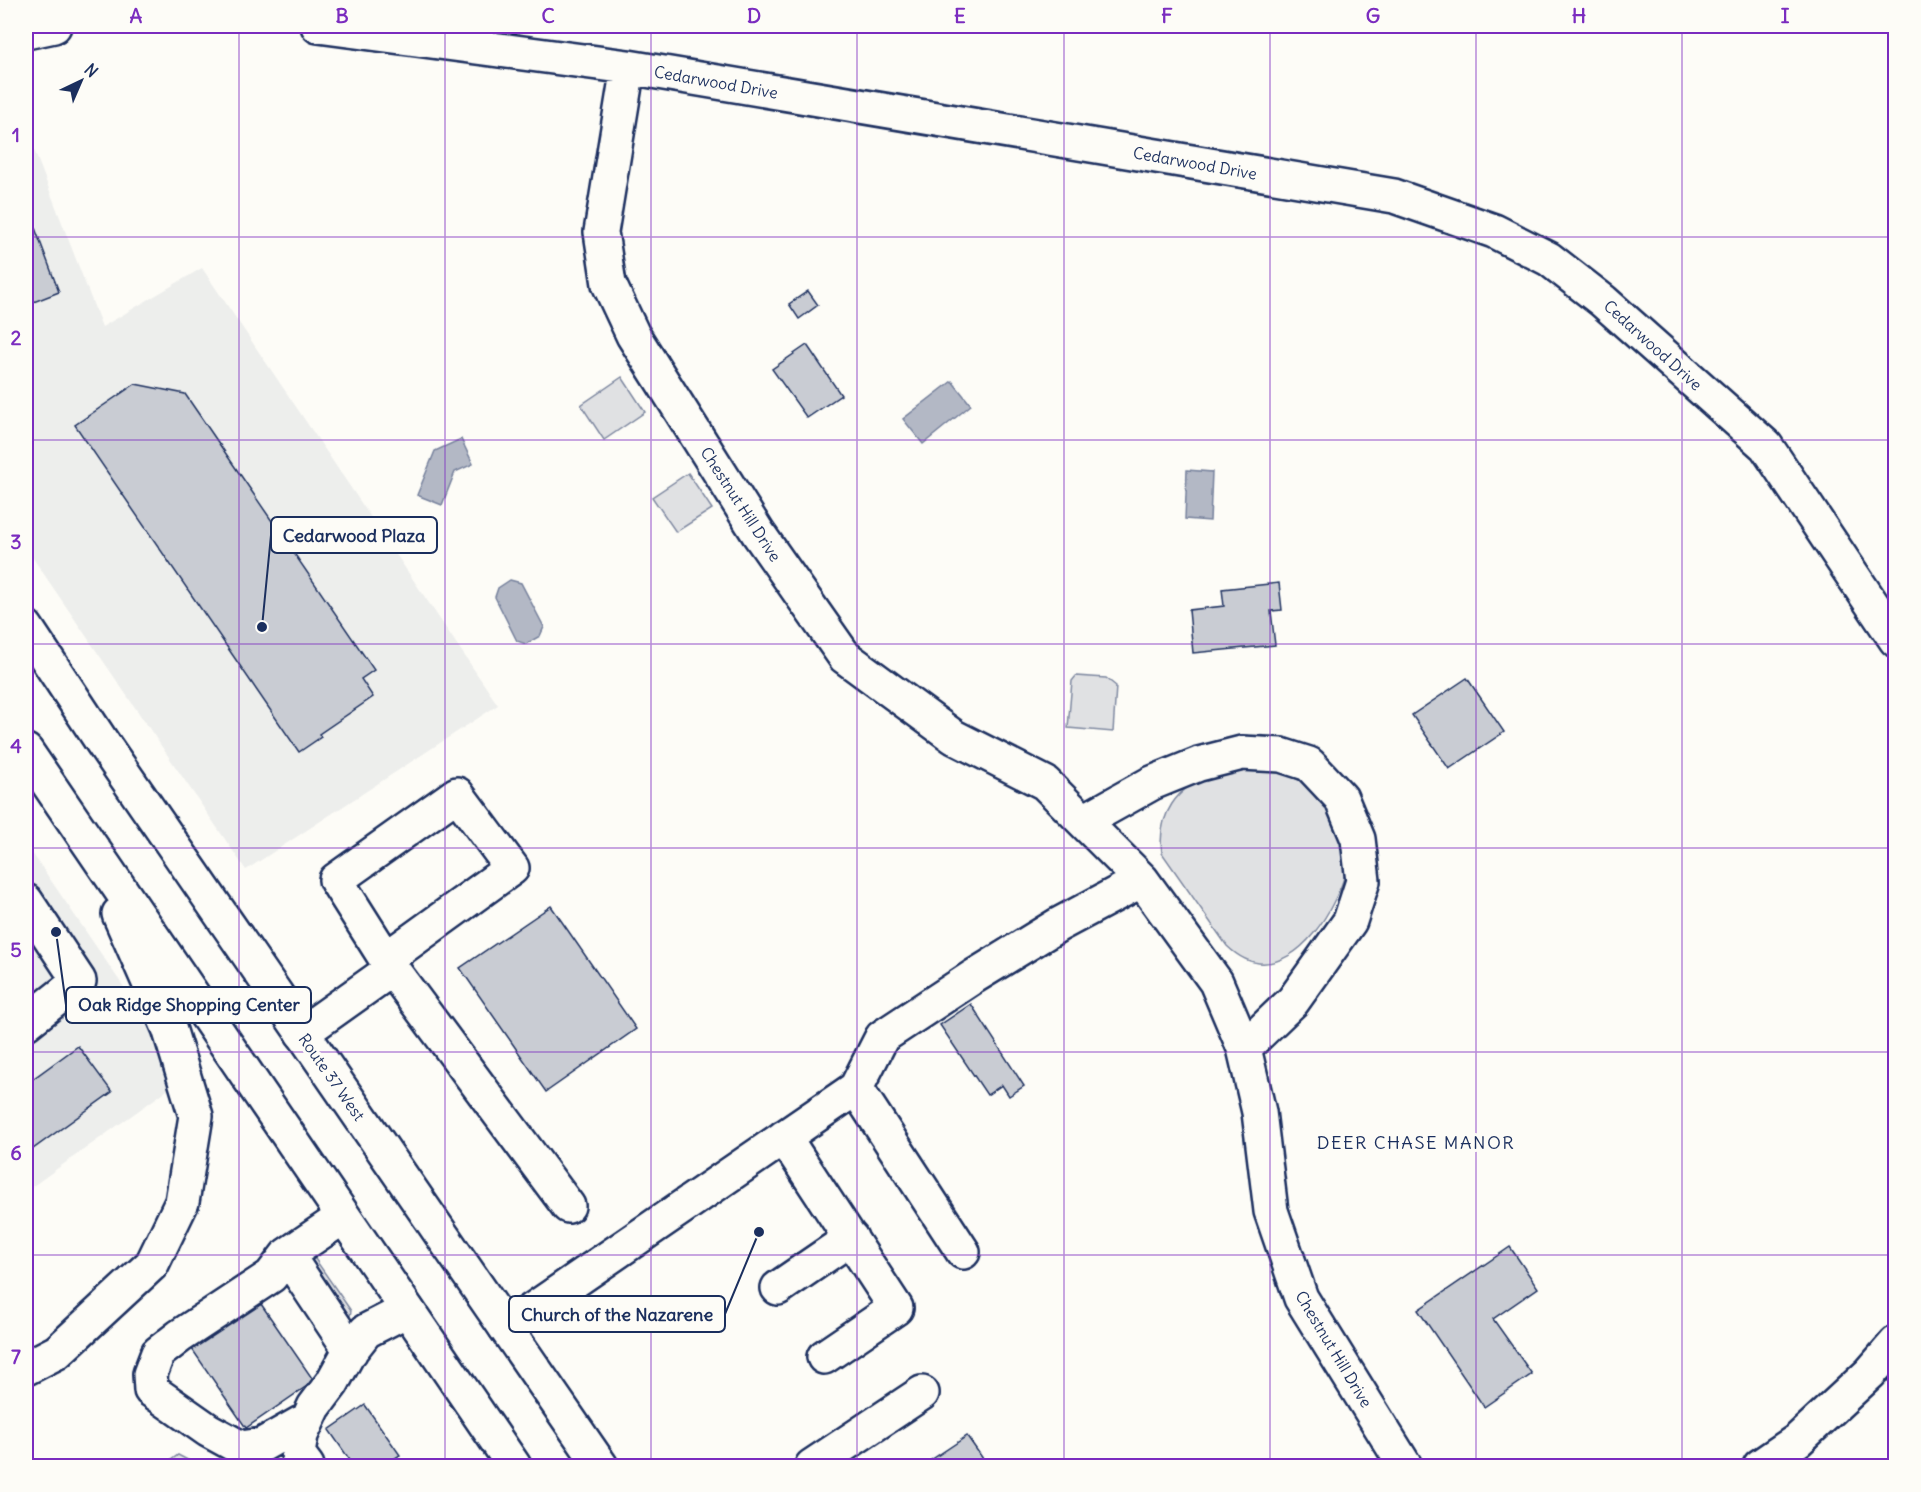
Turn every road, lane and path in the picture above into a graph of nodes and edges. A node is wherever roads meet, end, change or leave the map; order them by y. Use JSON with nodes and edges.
{"nodes":[{"id":1,"x":54,"y":26,"type":"edge"},
{"id":2,"x":318,"y":26,"type":"edge"},
{"id":3,"x":26,"y":32,"type":"edge"},
{"id":4,"x":628,"y":67,"type":"junction"},
{"id":5,"x":26,"y":627,"type":"edge"},
{"id":6,"x":1896,"y":639,"type":"edge"},
{"id":7,"x":26,"y":751,"type":"edge"},
{"id":8,"x":1084,"y":821,"type":"junction"},
{"id":9,"x":84,"y":836,"type":"junction"},
{"id":10,"x":1142,"y":880,"type":"junction"},
{"id":11,"x":26,"y":901,"type":"edge"},
{"id":12,"x":389,"y":964,"type":"junction"},
{"id":13,"x":26,"y":1023,"type":"edge"},
{"id":14,"x":302,"y":1034,"type":"junction"},
{"id":15,"x":1244,"y":1048,"type":"junction"},
{"id":16,"x":856,"y":1088,"type":"junction"},
{"id":17,"x":784,"y":1137,"type":"junction"},
{"id":18,"x":568,"y":1206,"type":"dead end"},
{"id":19,"x":343,"y":1217,"type":"junction"},
{"id":20,"x":851,"y":1238,"type":"junction"},
{"id":21,"x":963,"y":1252,"type":"dead end"},
{"id":22,"x":287,"y":1255,"type":"junction"},
{"id":23,"x":778,"y":1288,"type":"dead end"},
{"id":24,"x":407,"y":1310,"type":"junction"},
{"id":25,"x":506,"y":1328,"type":"junction"},
{"id":26,"x":1896,"y":1343,"type":"edge"},
{"id":27,"x":351,"y":1351,"type":"junction"},
{"id":28,"x":824,"y":1357,"type":"dead end"},
{"id":29,"x":26,"y":1368,"type":"edge"},
{"id":30,"x":921,"y":1393,"type":"dead end"},
{"id":31,"x":308,"y":1419,"type":"junction"},
{"id":32,"x":306,"y":1467,"type":"edge"},
{"id":33,"x":514,"y":1467,"type":"edge"},
{"id":34,"x":601,"y":1467,"type":"edge"},
{"id":35,"x":812,"y":1467,"type":"edge"},
{"id":36,"x":1405,"y":1467,"type":"edge"},
{"id":37,"x":1760,"y":1467,"type":"edge"}],
"edges":[{"from":1,"to":3,"type":"main road"},
{"from":2,"to":4,"type":"main road","name":"Cedarwood Drive"},
{"from":4,"to":6,"type":"main road","name":"Cedarwood Drive"},
{"from":4,"to":8,"type":"main road","name":"Chestnut Hill Drive"},
{"from":5,"to":14,"type":"main road","name":"Route 37 West"},
{"from":7,"to":9,"type":"main road"},
{"from":8,"to":10,"type":"main road","name":"Chestnut Hill Drive"},
{"from":8,"to":15,"type":"main road"},
{"from":9,"to":19,"type":"main road"},
{"from":9,"to":29,"type":"main road"},
{"from":10,"to":15,"type":"main road","name":"Chestnut Hill Drive"},
{"from":10,"to":16,"type":"main road"},
{"from":11,"to":13,"type":"main road"},
{"from":12,"to":12,"type":"main road"},
{"from":12,"to":14,"type":"main road"},
{"from":12,"to":18,"type":"main road"},
{"from":14,"to":25,"type":"main road","name":"Route 37 West"},
{"from":15,"to":36,"type":"main road","name":"Chestnut Hill Drive"},
{"from":16,"to":17,"type":"main road"},
{"from":16,"to":21,"type":"main road"},
{"from":17,"to":20,"type":"main road"},
{"from":17,"to":25,"type":"main road"},
{"from":19,"to":22,"type":"main road"},
{"from":19,"to":24,"type":"main road"},
{"from":20,"to":23,"type":"main road"},
{"from":20,"to":28,"type":"main road"},
{"from":22,"to":27,"type":"main road"},
{"from":22,"to":31,"type":"main road"},
{"from":24,"to":27,"type":"main road"},
{"from":24,"to":33,"type":"main road"},
{"from":25,"to":34,"type":"main road","name":"Route 37 West"},
{"from":26,"to":37,"type":"main road"},
{"from":27,"to":31,"type":"main road"},
{"from":30,"to":35,"type":"main road"},
{"from":31,"to":32,"type":"main road"}]}
